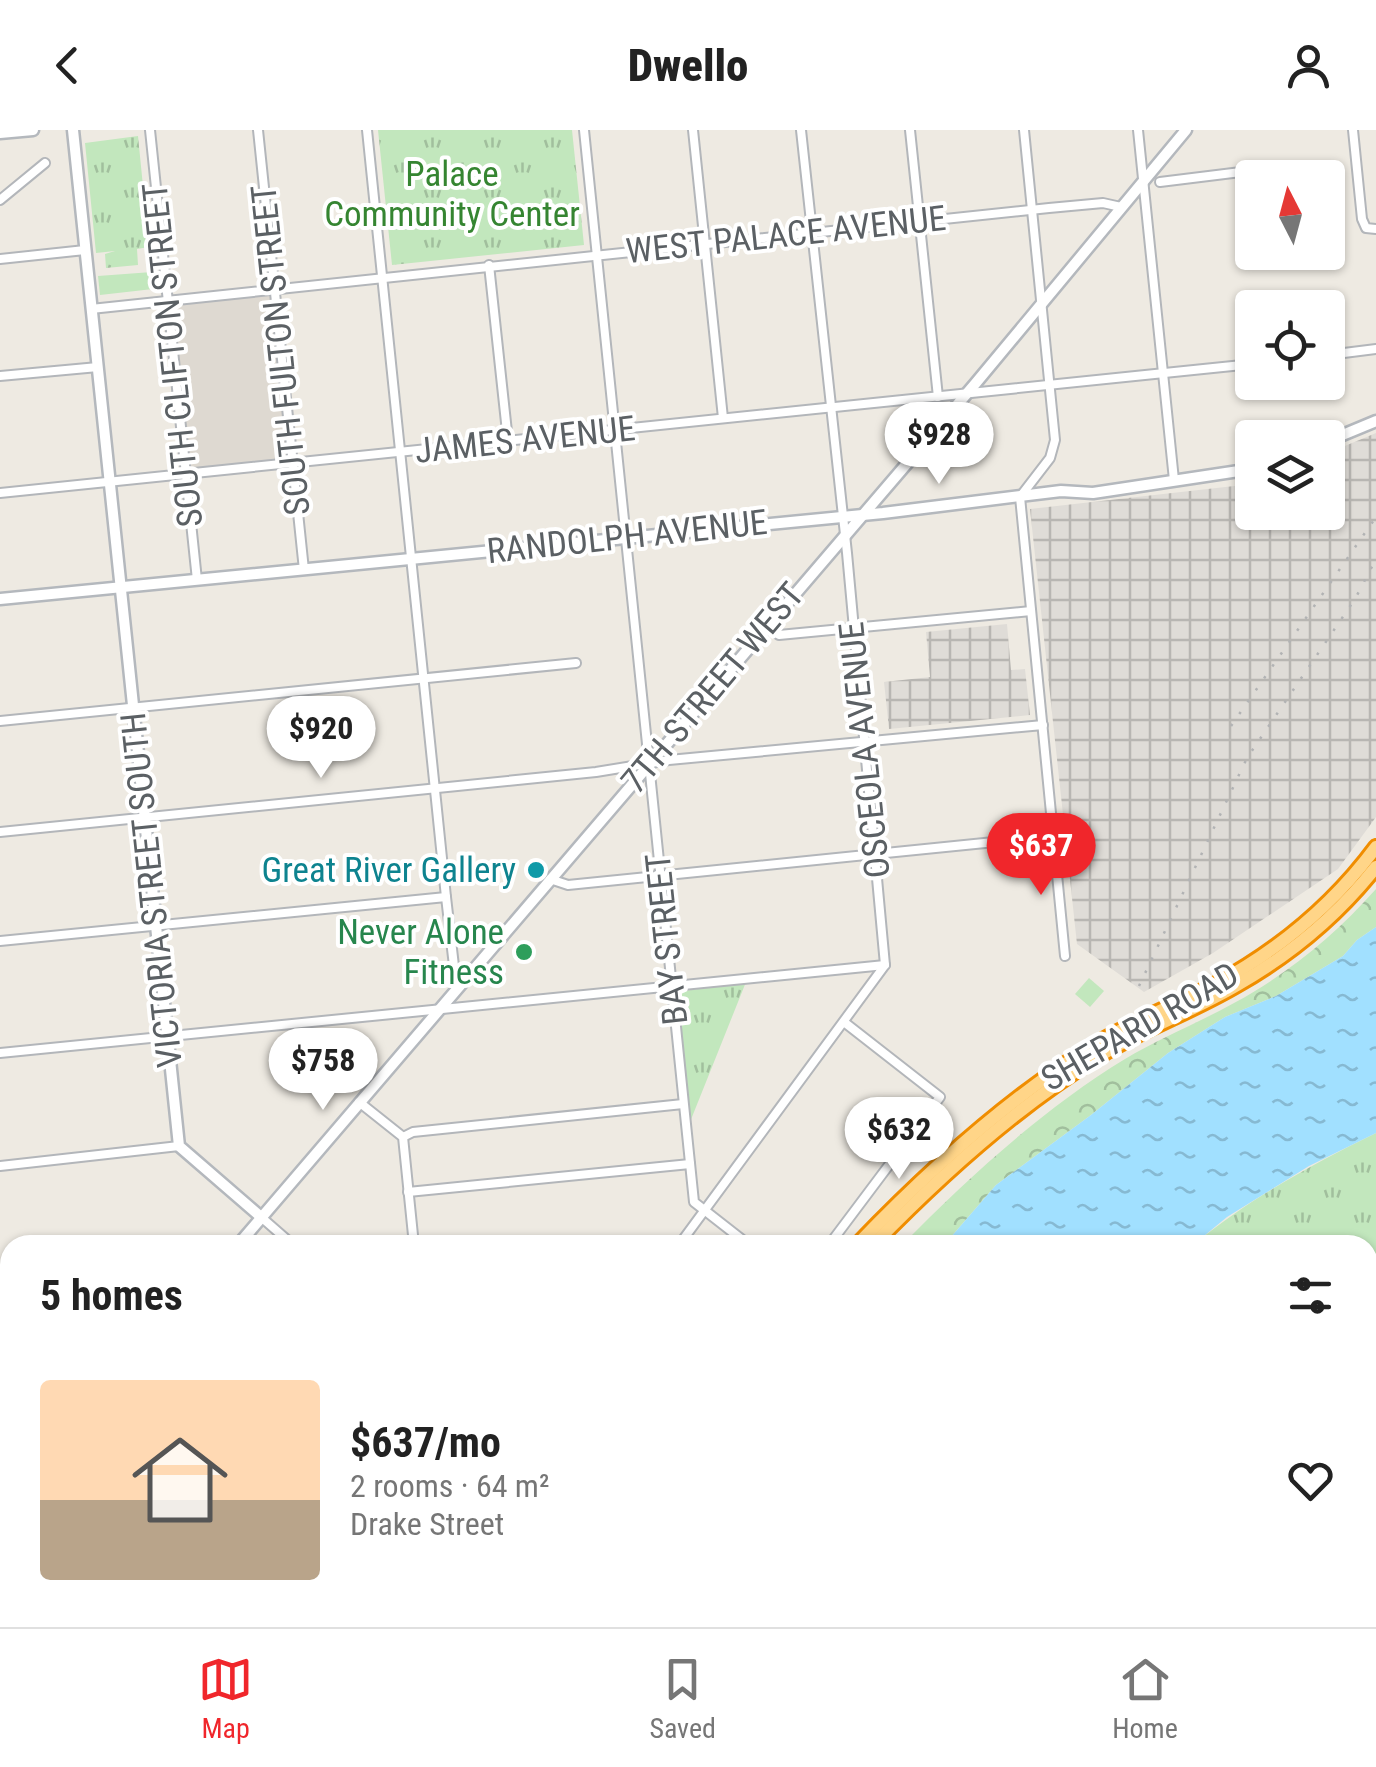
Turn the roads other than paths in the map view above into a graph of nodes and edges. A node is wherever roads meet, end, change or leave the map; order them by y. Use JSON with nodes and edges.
{"nodes":[{"id":1,"x":33,"y":130,"type":"edge"},
{"id":2,"x":73,"y":130,"type":"edge"},
{"id":3,"x":150,"y":130,"type":"edge"},
{"id":4,"x":258,"y":130,"type":"edge"},
{"id":5,"x":367,"y":130,"type":"edge"},
{"id":6,"x":584,"y":130,"type":"edge"},
{"id":7,"x":693,"y":130,"type":"edge"},
{"id":8,"x":801,"y":130,"type":"edge"},
{"id":9,"x":910,"y":130,"type":"edge"},
{"id":10,"x":1024,"y":130,"type":"edge"},
{"id":11,"x":1138,"y":130,"type":"edge"},
{"id":12,"x":1186,"y":130,"type":"edge"},
{"id":13,"x":1353,"y":130,"type":"edge"},
{"id":14,"x":0,"y":134,"type":"edge"},
{"id":15,"x":45,"y":163,"type":"dead end"},
{"id":16,"x":1235,"y":173,"type":"edge"},
{"id":17,"x":1144,"y":180,"type":"junction"},
{"id":18,"x":1160,"y":182,"type":"dead end"},
{"id":19,"x":0,"y":200,"type":"edge"},
{"id":20,"x":1122,"y":207,"type":"junction"},
{"id":21,"x":1033,"y":210,"type":"junction"},
{"id":22,"x":920,"y":222,"type":"junction"},
{"id":23,"x":1371,"y":228,"type":"edge"},
{"id":24,"x":812,"y":233,"type":"junction"},
{"id":25,"x":705,"y":244,"type":"junction"},
{"id":26,"x":86,"y":250,"type":"junction"},
{"id":27,"x":596,"y":254,"type":"junction"},
{"id":28,"x":0,"y":259,"type":"edge"},
{"id":29,"x":489,"y":266,"type":"junction"},
{"id":30,"x":383,"y":278,"type":"junction"},
{"id":31,"x":275,"y":290,"type":"junction"},
{"id":32,"x":168,"y":300,"type":"junction"},
{"id":33,"x":1042,"y":302,"type":"junction"},
{"id":34,"x":91,"y":308,"type":"junction"},
{"id":35,"x":1375,"y":349,"type":"edge"},
{"id":36,"x":1345,"y":353,"type":"edge"},
{"id":37,"x":1376,"y":361,"type":"edge"},
{"id":38,"x":1235,"y":366,"type":"edge"},
{"id":39,"x":98,"y":367,"type":"junction"},
{"id":40,"x":1164,"y":374,"type":"junction"},
{"id":41,"x":0,"y":376,"type":"edge"},
{"id":42,"x":1050,"y":385,"type":"junction"},
{"id":43,"x":964,"y":395,"type":"junction"},
{"id":44,"x":938,"y":397,"type":"junction"},
{"id":45,"x":831,"y":408,"type":"junction"},
{"id":46,"x":723,"y":418,"type":"junction"},
{"id":47,"x":1376,"y":422,"type":"edge"},
{"id":48,"x":615,"y":430,"type":"junction"},
{"id":49,"x":1345,"y":434,"type":"edge"},
{"id":50,"x":508,"y":441,"type":"junction"},
{"id":51,"x":400,"y":453,"type":"junction"},
{"id":52,"x":294,"y":464,"type":"junction"},
{"id":53,"x":1235,"y":471,"type":"edge"},
{"id":54,"x":186,"y":475,"type":"junction"},
{"id":55,"x":1174,"y":480,"type":"junction"},
{"id":56,"x":110,"y":483,"type":"junction"},
{"id":57,"x":0,"y":493,"type":"edge"},
{"id":58,"x":1020,"y":496,"type":"junction"},
{"id":59,"x":862,"y":514,"type":"junction"},
{"id":60,"x":842,"y":516,"type":"junction"},
{"id":61,"x":844,"y":535,"type":"junction"},
{"id":62,"x":626,"y":538,"type":"junction"},
{"id":63,"x":411,"y":559,"type":"junction"},
{"id":64,"x":304,"y":570,"type":"junction"},
{"id":65,"x":197,"y":580,"type":"junction"},
{"id":66,"x":120,"y":588,"type":"junction"},
{"id":67,"x":0,"y":599,"type":"edge"},
{"id":68,"x":1031,"y":610,"type":"junction"},
{"id":69,"x":766,"y":626,"type":"junction"},
{"id":70,"x":852,"y":629,"type":"junction"},
{"id":71,"x":576,"y":663,"type":"dead end"},
{"id":72,"x":425,"y":679,"type":"junction"},
{"id":73,"x":133,"y":708,"type":"junction"},
{"id":74,"x":0,"y":720,"type":"edge"},
{"id":75,"x":1043,"y":726,"type":"junction"},
{"id":76,"x":864,"y":742,"type":"junction"},
{"id":77,"x":648,"y":764,"type":"junction"},
{"id":78,"x":435,"y":788,"type":"junction"},
{"id":79,"x":144,"y":818,"type":"junction"},
{"id":80,"x":0,"y":832,"type":"edge"},
{"id":81,"x":1054,"y":836,"type":"junction"},
{"id":82,"x":1376,"y":847,"type":"edge"},
{"id":83,"x":876,"y":854,"type":"junction"},
{"id":84,"x":1376,"y":867,"type":"edge"},
{"id":85,"x":660,"y":877,"type":"junction"},
{"id":86,"x":550,"y":879,"type":"junction"},
{"id":87,"x":446,"y":897,"type":"junction"},
{"id":88,"x":156,"y":926,"type":"junction"},
{"id":89,"x":0,"y":941,"type":"edge"},
{"id":90,"x":1066,"y":956,"type":"dead end"},
{"id":91,"x":886,"y":965,"type":"junction"},
{"id":92,"x":462,"y":981,"type":"junction"},
{"id":93,"x":673,"y":988,"type":"junction"},
{"id":94,"x":439,"y":1008,"type":"junction"},
{"id":95,"x":844,"y":1022,"type":"junction"},
{"id":96,"x":167,"y":1036,"type":"junction"},
{"id":97,"x":0,"y":1053,"type":"edge"},
{"id":98,"x":359,"y":1102,"type":"junction"},
{"id":99,"x":683,"y":1104,"type":"junction"},
{"id":100,"x":403,"y":1137,"type":"junction"},
{"id":101,"x":179,"y":1146,"type":"junction"},
{"id":102,"x":690,"y":1164,"type":"junction"},
{"id":103,"x":0,"y":1166,"type":"edge"},
{"id":104,"x":408,"y":1192,"type":"junction"},
{"id":105,"x":704,"y":1212,"type":"junction"},
{"id":106,"x":261,"y":1217,"type":"junction"},
{"id":107,"x":246,"y":1235,"type":"edge"},
{"id":108,"x":282,"y":1235,"type":"edge"},
{"id":109,"x":413,"y":1235,"type":"edge"},
{"id":110,"x":687,"y":1235,"type":"edge"},
{"id":111,"x":735,"y":1235,"type":"edge"},
{"id":112,"x":836,"y":1235,"type":"edge"},
{"id":113,"x":867,"y":1235,"type":"edge"},
{"id":114,"x":883,"y":1235,"type":"edge"}],
"edges":[{"from":1,"to":14,"type":"street"},
{"from":2,"to":26,"type":"street","name":"VICTORIA STREET SOUTH"},
{"from":3,"to":32,"type":"street","name":"SOUTH CLIFTON STREET"},
{"from":4,"to":31,"type":"street","name":"SOUTH FULTON STREET"},
{"from":5,"to":30,"type":"street"},
{"from":6,"to":27,"type":"street","name":"BAY STREET"},
{"from":7,"to":25,"type":"street"},
{"from":8,"to":24,"type":"street"},
{"from":9,"to":22,"type":"street"},
{"from":10,"to":21,"type":"street"},
{"from":11,"to":17,"type":"street"},
{"from":12,"to":17,"type":"street","name":"7TH STREET WEST"},
{"from":13,"to":23,"type":"street"},
{"from":15,"to":19,"type":"street"},
{"from":16,"to":18,"type":"street"},
{"from":17,"to":20,"type":"street","name":"7TH STREET WEST"},
{"from":17,"to":40,"type":"street"},
{"from":20,"to":21,"type":"street","name":"WEST PALACE AVENUE"},
{"from":20,"to":33,"type":"street","name":"7TH STREET WEST"},
{"from":21,"to":22,"type":"street","name":"WEST PALACE AVENUE"},
{"from":21,"to":33,"type":"street"},
{"from":22,"to":24,"type":"street","name":"WEST PALACE AVENUE"},
{"from":22,"to":44,"type":"street"},
{"from":24,"to":25,"type":"street","name":"WEST PALACE AVENUE"},
{"from":24,"to":45,"type":"street"},
{"from":25,"to":27,"type":"street","name":"WEST PALACE AVENUE"},
{"from":25,"to":46,"type":"street"},
{"from":26,"to":28,"type":"street"},
{"from":26,"to":34,"type":"street","name":"VICTORIA STREET SOUTH"},
{"from":27,"to":29,"type":"street","name":"WEST PALACE AVENUE"},
{"from":27,"to":48,"type":"street","name":"BAY STREET"},
{"from":29,"to":30,"type":"street","name":"WEST PALACE AVENUE"},
{"from":29,"to":50,"type":"street"},
{"from":30,"to":31,"type":"street","name":"WEST PALACE AVENUE"},
{"from":30,"to":51,"type":"street"},
{"from":31,"to":32,"type":"street","name":"WEST PALACE AVENUE"},
{"from":31,"to":52,"type":"street","name":"SOUTH FULTON STREET"},
{"from":32,"to":34,"type":"street","name":"WEST PALACE AVENUE"},
{"from":32,"to":54,"type":"street","name":"SOUTH CLIFTON STREET"},
{"from":33,"to":42,"type":"street"},
{"from":33,"to":43,"type":"street","name":"7TH STREET WEST"},
{"from":34,"to":39,"type":"street","name":"VICTORIA STREET SOUTH"},
{"from":35,"to":36,"type":"street"},
{"from":35,"to":37,"type":"street"},
{"from":38,"to":40,"type":"street","name":"JAMES AVENUE"},
{"from":39,"to":41,"type":"street"},
{"from":39,"to":56,"type":"street","name":"VICTORIA STREET SOUTH"},
{"from":40,"to":42,"type":"street","name":"JAMES AVENUE"},
{"from":40,"to":55,"type":"street"},
{"from":42,"to":43,"type":"street","name":"JAMES AVENUE"},
{"from":42,"to":58,"type":"street"},
{"from":43,"to":44,"type":"street","name":"JAMES AVENUE"},
{"from":43,"to":59,"type":"street","name":"7TH STREET WEST"},
{"from":44,"to":45,"type":"street","name":"JAMES AVENUE"},
{"from":45,"to":46,"type":"street","name":"JAMES AVENUE"},
{"from":45,"to":60,"type":"street"},
{"from":46,"to":48,"type":"street","name":"JAMES AVENUE"},
{"from":47,"to":49,"type":"street"},
{"from":48,"to":50,"type":"street","name":"JAMES AVENUE"},
{"from":48,"to":62,"type":"street","name":"BAY STREET"},
{"from":50,"to":51,"type":"street","name":"JAMES AVENUE"},
{"from":51,"to":52,"type":"street","name":"JAMES AVENUE"},
{"from":51,"to":63,"type":"street"},
{"from":52,"to":54,"type":"street","name":"JAMES AVENUE"},
{"from":52,"to":64,"type":"street","name":"SOUTH FULTON STREET"},
{"from":53,"to":55,"type":"street","name":"RANDOLPH AVENUE"},
{"from":54,"to":56,"type":"street","name":"JAMES AVENUE"},
{"from":54,"to":65,"type":"street","name":"SOUTH CLIFTON STREET"},
{"from":55,"to":58,"type":"street","name":"RANDOLPH AVENUE"},
{"from":56,"to":57,"type":"street","name":"JAMES AVENUE"},
{"from":56,"to":66,"type":"street","name":"VICTORIA STREET SOUTH"},
{"from":58,"to":59,"type":"street","name":"RANDOLPH AVENUE"},
{"from":58,"to":68,"type":"street"},
{"from":59,"to":60,"type":"street","name":"RANDOLPH AVENUE"},
{"from":59,"to":61,"type":"street","name":"7TH STREET WEST"},
{"from":60,"to":61,"type":"street","name":"OSCEOLA AVENUE"},
{"from":60,"to":62,"type":"street","name":"RANDOLPH AVENUE"},
{"from":61,"to":69,"type":"street","name":"7TH STREET WEST"},
{"from":61,"to":70,"type":"street","name":"OSCEOLA AVENUE"},
{"from":62,"to":63,"type":"street","name":"RANDOLPH AVENUE"},
{"from":62,"to":77,"type":"street","name":"BAY STREET"},
{"from":63,"to":64,"type":"street","name":"RANDOLPH AVENUE"},
{"from":63,"to":72,"type":"street"},
{"from":64,"to":65,"type":"street","name":"RANDOLPH AVENUE"},
{"from":65,"to":66,"type":"street","name":"RANDOLPH AVENUE"},
{"from":66,"to":67,"type":"street","name":"RANDOLPH AVENUE"},
{"from":66,"to":73,"type":"street","name":"VICTORIA STREET SOUTH"},
{"from":68,"to":70,"type":"street"},
{"from":68,"to":75,"type":"street"},
{"from":69,"to":70,"type":"street"},
{"from":69,"to":77,"type":"street","name":"7TH STREET WEST"},
{"from":70,"to":76,"type":"street","name":"OSCEOLA AVENUE"},
{"from":71,"to":72,"type":"street"},
{"from":72,"to":73,"type":"street"},
{"from":72,"to":78,"type":"street"},
{"from":73,"to":74,"type":"street"},
{"from":73,"to":79,"type":"street","name":"VICTORIA STREET SOUTH"},
{"from":75,"to":76,"type":"street"},
{"from":75,"to":81,"type":"street"},
{"from":76,"to":77,"type":"street"},
{"from":76,"to":83,"type":"street","name":"OSCEOLA AVENUE"},
{"from":77,"to":78,"type":"street"},
{"from":77,"to":85,"type":"street","name":"BAY STREET"},
{"from":77,"to":86,"type":"street","name":"7TH STREET WEST"},
{"from":78,"to":79,"type":"street"},
{"from":78,"to":87,"type":"street"},
{"from":79,"to":80,"type":"street"},
{"from":79,"to":88,"type":"street","name":"VICTORIA STREET SOUTH"},
{"from":81,"to":83,"type":"street"},
{"from":81,"to":90,"type":"street"},
{"from":82,"to":113,"type":"highway","name":"SHEPARD ROAD"},
{"from":83,"to":85,"type":"street"},
{"from":83,"to":91,"type":"street","name":"OSCEOLA AVENUE"},
{"from":84,"to":114,"type":"highway","name":"SHEPARD ROAD"},
{"from":85,"to":86,"type":"street"},
{"from":85,"to":93,"type":"street","name":"BAY STREET"},
{"from":86,"to":92,"type":"street","name":"7TH STREET WEST"},
{"from":87,"to":88,"type":"street"},
{"from":87,"to":92,"type":"street"},
{"from":88,"to":89,"type":"street"},
{"from":88,"to":96,"type":"street","name":"VICTORIA STREET SOUTH"},
{"from":91,"to":93,"type":"street"},
{"from":91,"to":95,"type":"street"},
{"from":92,"to":94,"type":"street","name":"7TH STREET WEST"},
{"from":93,"to":94,"type":"street"},
{"from":93,"to":99,"type":"street","name":"BAY STREET"},
{"from":94,"to":96,"type":"street"},
{"from":94,"to":98,"type":"street","name":"7TH STREET WEST"},
{"from":95,"to":105,"type":"street"},
{"from":95,"to":112,"type":"street"},
{"from":96,"to":97,"type":"street"},
{"from":96,"to":101,"type":"street","name":"VICTORIA STREET SOUTH"},
{"from":98,"to":100,"type":"street"},
{"from":98,"to":106,"type":"street","name":"7TH STREET WEST"},
{"from":99,"to":100,"type":"street"},
{"from":99,"to":102,"type":"street","name":"BAY STREET"},
{"from":100,"to":104,"type":"street"},
{"from":101,"to":103,"type":"street"},
{"from":101,"to":106,"type":"street"},
{"from":102,"to":104,"type":"street"},
{"from":102,"to":105,"type":"street","name":"BAY STREET"},
{"from":104,"to":109,"type":"street"},
{"from":105,"to":110,"type":"street"},
{"from":105,"to":111,"type":"street"},
{"from":106,"to":107,"type":"street","name":"7TH STREET WEST"},
{"from":106,"to":108,"type":"street"}]}
